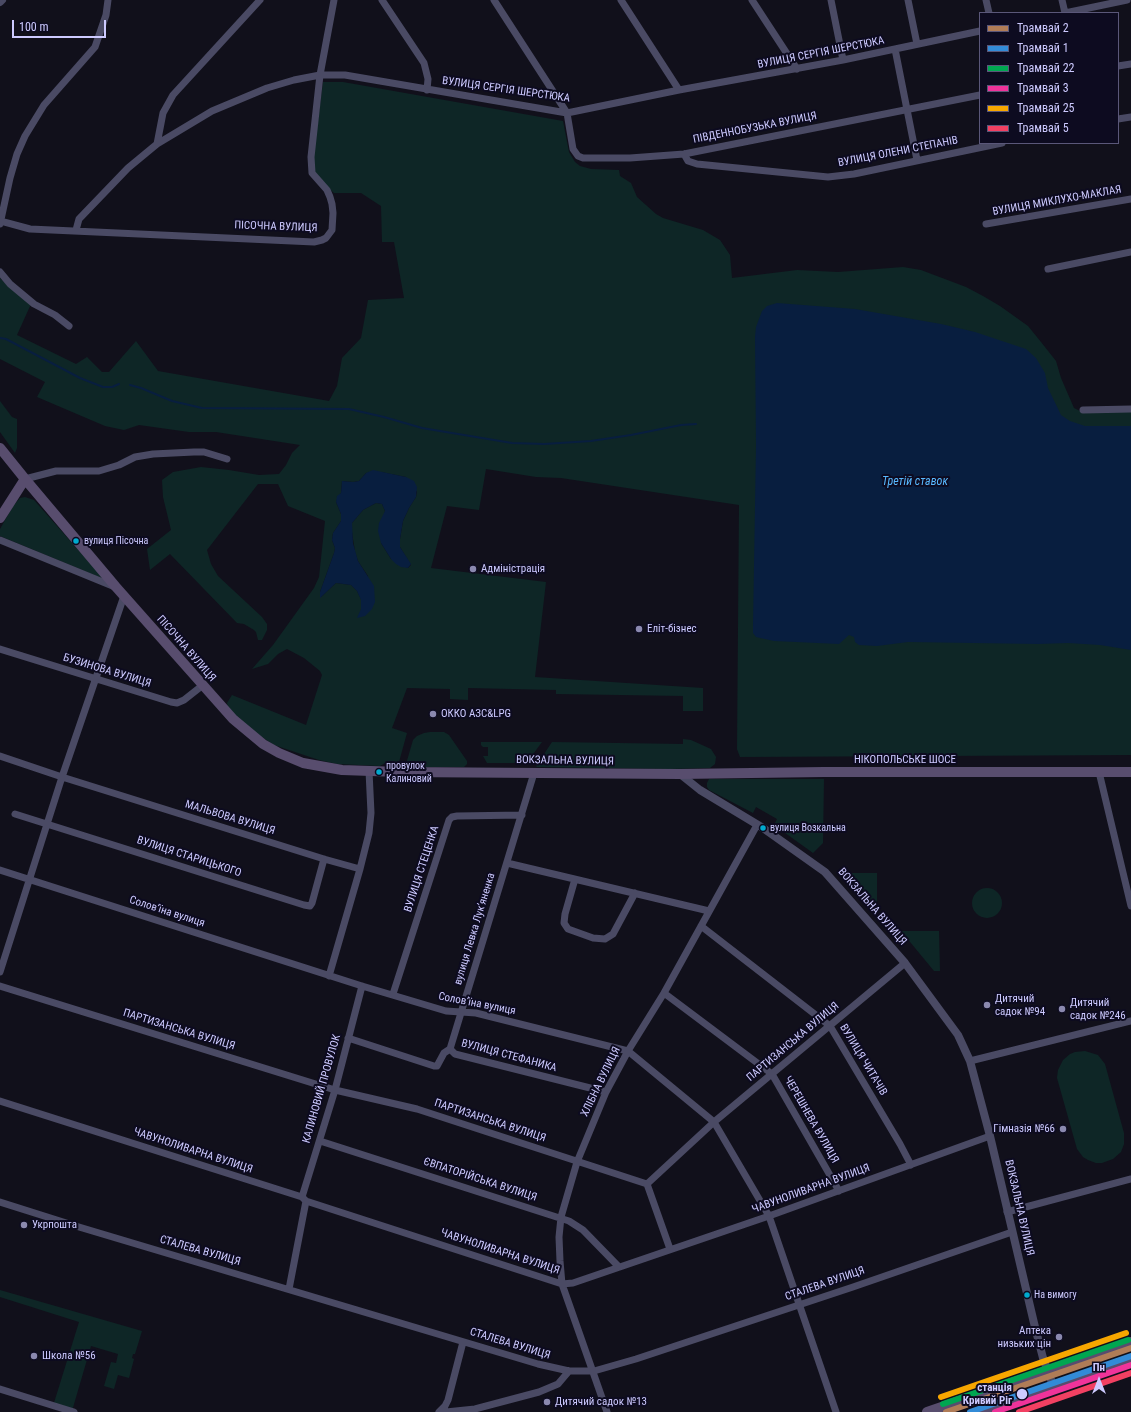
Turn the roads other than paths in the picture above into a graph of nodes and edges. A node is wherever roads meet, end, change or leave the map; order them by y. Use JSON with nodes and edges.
{"nodes":[{"id":1,"x":108,"y":0,"type":"edge"},
{"id":2,"x":260,"y":0,"type":"edge"},
{"id":3,"x":334,"y":0,"type":"edge"},
{"id":4,"x":382,"y":0,"type":"edge"},
{"id":5,"x":494,"y":0,"type":"edge"},
{"id":6,"x":621,"y":0,"type":"edge"},
{"id":7,"x":752,"y":0,"type":"edge"},
{"id":8,"x":831,"y":0,"type":"edge"},
{"id":9,"x":908,"y":0,"type":"edge"},
{"id":10,"x":986,"y":0,"type":"edge"},
{"id":11,"x":1062,"y":0,"type":"edge"},
{"id":12,"x":1127,"y":0,"type":"edge"},
{"id":13,"x":989,"y":12,"type":"edge"},
{"id":14,"x":1065,"y":12,"type":"edge"},
{"id":15,"x":1070,"y":12,"type":"edge"},
{"id":16,"x":979,"y":31,"type":"edge"},
{"id":17,"x":917,"y":44,"type":"junction"},
{"id":18,"x":896,"y":50,"type":"junction"},
{"id":19,"x":843,"y":60,"type":"junction"},
{"id":20,"x":1131,"y":64,"type":"edge"},
{"id":21,"x":1119,"y":66,"type":"edge"},
{"id":22,"x":797,"y":69,"type":"junction"},
{"id":23,"x":320,"y":75,"type":"junction"},
{"id":24,"x":427,"y":90,"type":"junction"},
{"id":25,"x":679,"y":90,"type":"junction"},
{"id":26,"x":979,"y":95,"type":"edge"},
{"id":27,"x":908,"y":110,"type":"junction"},
{"id":28,"x":566,"y":113,"type":"junction"},
{"id":29,"x":1131,"y":117,"type":"edge"},
{"id":30,"x":1119,"y":119,"type":"edge"},
{"id":31,"x":157,"y":144,"type":"junction"},
{"id":32,"x":997,"y":144,"type":"edge"},
{"id":33,"x":684,"y":154,"type":"junction"},
{"id":34,"x":917,"y":160,"type":"junction"},
{"id":35,"x":1131,"y":199,"type":"edge"},
{"id":36,"x":0,"y":222,"type":"edge"},
{"id":37,"x":986,"y":224,"type":"dead end"},
{"id":38,"x":76,"y":230,"type":"junction"},
{"id":39,"x":1131,"y":252,"type":"edge"},
{"id":40,"x":1048,"y":269,"type":"dead end"},
{"id":41,"x":0,"y":272,"type":"edge"},
{"id":42,"x":69,"y":326,"type":"dead end"},
{"id":43,"x":1131,"y":409,"type":"edge"},
{"id":44,"x":1083,"y":410,"type":"dead end"},
{"id":45,"x":0,"y":448,"type":"edge"},
{"id":46,"x":227,"y":459,"type":"dead end"},
{"id":47,"x":25,"y":479,"type":"junction"},
{"id":48,"x":0,"y":518,"type":"edge"},
{"id":49,"x":0,"y":540,"type":"edge"},
{"id":50,"x":116,"y":587,"type":"junction"},
{"id":51,"x":124,"y":596,"type":"junction"},
{"id":52,"x":0,"y":650,"type":"edge"},
{"id":53,"x":95,"y":680,"type":"junction"},
{"id":54,"x":203,"y":685,"type":"junction"},
{"id":55,"x":0,"y":756,"type":"edge"},
{"id":56,"x":369,"y":771,"type":"junction"},
{"id":57,"x":1099,"y":772,"type":"junction"},
{"id":58,"x":1131,"y":772,"type":"edge"},
{"id":59,"x":534,"y":773,"type":"junction"},
{"id":60,"x":680,"y":774,"type":"junction"},
{"id":61,"x":62,"y":777,"type":"junction"},
{"id":62,"x":15,"y":814,"type":"dead end"},
{"id":63,"x":522,"y":815,"type":"junction"},
{"id":64,"x":48,"y":824,"type":"junction"},
{"id":65,"x":757,"y":825,"type":"junction"},
{"id":66,"x":324,"y":859,"type":"junction"},
{"id":67,"x":507,"y":863,"type":"junction"},
{"id":68,"x":360,"y":869,"type":"junction"},
{"id":69,"x":0,"y":870,"type":"edge"},
{"id":70,"x":575,"y":879,"type":"junction"},
{"id":71,"x":30,"y":880,"type":"junction"},
{"id":72,"x":635,"y":893,"type":"junction"},
{"id":73,"x":1131,"y":906,"type":"edge"},
{"id":74,"x":708,"y":911,"type":"junction"},
{"id":75,"x":701,"y":926,"type":"junction"},
{"id":76,"x":905,"y":963,"type":"junction"},
{"id":77,"x":0,"y":972,"type":"edge"},
{"id":78,"x":329,"y":976,"type":"junction"},
{"id":79,"x":0,"y":986,"type":"edge"},
{"id":80,"x":362,"y":986,"type":"junction"},
{"id":81,"x":664,"y":992,"type":"junction"},
{"id":82,"x":393,"y":994,"type":"junction"},
{"id":83,"x":461,"y":1012,"type":"junction"},
{"id":84,"x":1131,"y":1021,"type":"edge"},
{"id":85,"x":830,"y":1026,"type":"junction"},
{"id":86,"x":348,"y":1038,"type":"junction"},
{"id":87,"x":450,"y":1049,"type":"junction"},
{"id":88,"x":628,"y":1051,"type":"junction"},
{"id":89,"x":970,"y":1061,"type":"junction"},
{"id":90,"x":772,"y":1074,"type":"junction"},
{"id":91,"x":335,"y":1090,"type":"junction"},
{"id":92,"x":606,"y":1092,"type":"junction"},
{"id":93,"x":0,"y":1101,"type":"edge"},
{"id":94,"x":714,"y":1122,"type":"junction"},
{"id":95,"x":990,"y":1136,"type":"junction"},
{"id":96,"x":320,"y":1141,"type":"junction"},
{"id":97,"x":577,"y":1162,"type":"junction"},
{"id":98,"x":911,"y":1164,"type":"junction"},
{"id":99,"x":1131,"y":1179,"type":"edge"},
{"id":100,"x":647,"y":1184,"type":"junction"},
{"id":101,"x":839,"y":1191,"type":"junction"},
{"id":102,"x":304,"y":1199,"type":"junction"},
{"id":103,"x":0,"y":1202,"type":"edge"},
{"id":104,"x":1008,"y":1212,"type":"junction"},
{"id":105,"x":769,"y":1216,"type":"junction"},
{"id":106,"x":561,"y":1217,"type":"junction"},
{"id":107,"x":1012,"y":1232,"type":"junction"},
{"id":108,"x":670,"y":1249,"type":"junction"},
{"id":109,"x":619,"y":1267,"type":"junction"},
{"id":110,"x":562,"y":1284,"type":"junction"},
{"id":111,"x":289,"y":1289,"type":"junction"},
{"id":112,"x":799,"y":1305,"type":"junction"},
{"id":113,"x":463,"y":1342,"type":"junction"},
{"id":114,"x":1131,"y":1342,"type":"edge"},
{"id":115,"x":1131,"y":1361,"type":"edge"},
{"id":116,"x":1048,"y":1370,"type":"junction"},
{"id":117,"x":569,"y":1371,"type":"junction"},
{"id":118,"x":594,"y":1371,"type":"junction"},
{"id":119,"x":1054,"y":1388,"type":"junction"},
{"id":120,"x":0,"y":1390,"type":"edge"},
{"id":121,"x":74,"y":1412,"type":"edge"},
{"id":122,"x":440,"y":1412,"type":"edge"},
{"id":123,"x":446,"y":1412,"type":"edge"},
{"id":124,"x":607,"y":1412,"type":"edge"},
{"id":125,"x":836,"y":1412,"type":"edge"},
{"id":126,"x":927,"y":1412,"type":"edge"},
{"id":127,"x":982,"y":1412,"type":"edge"}],
"edges":[{"from":1,"to":36,"type":"street"},
{"from":2,"to":31,"type":"street"},
{"from":3,"to":23,"type":"street","name":"ПІСОЧНА ВУЛИЦЯ"},
{"from":4,"to":24,"type":"street"},
{"from":5,"to":28,"type":"street"},
{"from":6,"to":25,"type":"street"},
{"from":7,"to":22,"type":"street"},
{"from":8,"to":19,"type":"street"},
{"from":9,"to":17,"type":"street"},
{"from":10,"to":13,"type":"street"},
{"from":11,"to":14,"type":"street"},
{"from":12,"to":15,"type":"street"},
{"from":16,"to":17,"type":"street","name":"ВУЛИЦЯ СЕРГІЯ ШЕРСТЮКА"},
{"from":17,"to":18,"type":"street","name":"ВУЛИЦЯ СЕРГІЯ ШЕРСТЮКА"},
{"from":18,"to":19,"type":"street","name":"ВУЛИЦЯ СЕРГІЯ ШЕРСТЮКА"},
{"from":18,"to":27,"type":"street"},
{"from":19,"to":22,"type":"street","name":"ВУЛИЦЯ СЕРГІЯ ШЕРСТЮКА"},
{"from":20,"to":21,"type":"street"},
{"from":22,"to":25,"type":"street","name":"ВУЛИЦЯ СЕРГІЯ ШЕРСТЮКА"},
{"from":23,"to":24,"type":"street","name":"ВУЛИЦЯ СЕРГІЯ ШЕРСТЮКА"},
{"from":23,"to":31,"type":"street","name":"ВУЛИЦЯ СЕРГІЯ ШЕРСТЮКА"},
{"from":23,"to":38,"type":"street","name":"ПІСОЧНА ВУЛИЦЯ"},
{"from":24,"to":28,"type":"street","name":"ВУЛИЦЯ СЕРГІЯ ШЕРСТЮКА"},
{"from":25,"to":28,"type":"street","name":"ВУЛИЦЯ СЕРГІЯ ШЕРСТЮКА"},
{"from":26,"to":27,"type":"street","name":"ПІВДЕННОБУЗЬКА ВУЛИЦЯ"},
{"from":27,"to":33,"type":"street","name":"ПІВДЕННОБУЗЬКА ВУЛИЦЯ"},
{"from":27,"to":34,"type":"street"},
{"from":28,"to":33,"type":"street","name":"ПІВДЕННОБУЗЬКА ВУЛИЦЯ"},
{"from":29,"to":30,"type":"street"},
{"from":31,"to":38,"type":"street","name":"ВУЛИЦЯ СЕРГІЯ ШЕРСТЮКА"},
{"from":32,"to":34,"type":"street","name":"ВУЛИЦЯ ОЛЕНИ СТЕПАНІВ"},
{"from":33,"to":34,"type":"street","name":"ВУЛИЦЯ ОЛЕНИ СТЕПАНІВ"},
{"from":35,"to":37,"type":"street","name":"ВУЛИЦЯ МИКЛУХО-МАКЛАЯ"},
{"from":36,"to":38,"type":"street","name":"ПІСОЧНА ВУЛИЦЯ"},
{"from":39,"to":40,"type":"street"},
{"from":41,"to":42,"type":"street"},
{"from":43,"to":44,"type":"street"},
{"from":45,"to":47,"type":"main road","name":"ПІСОЧНА ВУЛИЦЯ"},
{"from":46,"to":47,"type":"street"},
{"from":47,"to":48,"type":"main road"},
{"from":47,"to":50,"type":"main road","name":"ПІСОЧНА ВУЛИЦЯ"},
{"from":49,"to":50,"type":"street"},
{"from":50,"to":51,"type":"main road","name":"ПІСОЧНА ВУЛИЦЯ"},
{"from":51,"to":53,"type":"street"},
{"from":51,"to":54,"type":"main road","name":"ПІСОЧНА ВУЛИЦЯ"},
{"from":52,"to":53,"type":"street","name":"БУЗИНОВА ВУЛИЦЯ"},
{"from":53,"to":54,"type":"street","name":"БУЗИНОВА ВУЛИЦЯ"},
{"from":53,"to":61,"type":"street"},
{"from":54,"to":56,"type":"main road","name":"ПІСОЧНА ВУЛИЦЯ"},
{"from":55,"to":61,"type":"street","name":"МАЛЬВОВА ВУЛИЦЯ"},
{"from":56,"to":59,"type":"main road","name":"ВОКЗАЛЬНА ВУЛИЦЯ"},
{"from":56,"to":68,"type":"street"},
{"from":57,"to":58,"type":"main road","name":"НІКОПОЛЬСЬКЕ ШОСЕ"},
{"from":57,"to":60,"type":"main road","name":"НІКОПОЛЬСЬКЕ ШОСЕ"},
{"from":57,"to":73,"type":"street"},
{"from":59,"to":60,"type":"main road","name":"ВОКЗАЛЬНА ВУЛИЦЯ"},
{"from":59,"to":63,"type":"street","name":"вулиця Левка Лукʼяненка"},
{"from":60,"to":65,"type":"street","name":"ВОКЗАЛЬНА ВУЛИЦЯ"},
{"from":61,"to":64,"type":"street"},
{"from":61,"to":66,"type":"street","name":"МАЛЬВОВА ВУЛИЦЯ"},
{"from":62,"to":64,"type":"street","name":"ВУЛИЦЯ СТАРИЦЬКОГО"},
{"from":63,"to":67,"type":"street","name":"вулиця Левка Лукʼяненка"},
{"from":63,"to":82,"type":"street","name":"ВУЛИЦЯ СТЕЦЕНКА"},
{"from":64,"to":66,"type":"street","name":"ВУЛИЦЯ СТАРИЦЬКОГО"},
{"from":64,"to":71,"type":"street"},
{"from":65,"to":74,"type":"street","name":"ХЛІБНА ВУЛИЦЯ"},
{"from":65,"to":76,"type":"street","name":"ВОКЗАЛЬНА ВУЛИЦЯ"},
{"from":66,"to":68,"type":"street","name":"МАЛЬВОВА ВУЛИЦЯ"},
{"from":67,"to":70,"type":"street"},
{"from":67,"to":83,"type":"street","name":"вулиця Левка Лукʼяненка"},
{"from":68,"to":78,"type":"street"},
{"from":69,"to":71,"type":"street","name":"Соловʼїна вулиця"},
{"from":70,"to":72,"type":"street"},
{"from":70,"to":72,"type":"street"},
{"from":71,"to":77,"type":"street"},
{"from":71,"to":78,"type":"street","name":"Соловʼїна вулиця"},
{"from":72,"to":74,"type":"street"},
{"from":74,"to":75,"type":"street","name":"ХЛІБНА ВУЛИЦЯ"},
{"from":75,"to":81,"type":"street","name":"ХЛІБНА ВУЛИЦЯ"},
{"from":75,"to":85,"type":"street","name":"ВУЛИЦЯ ЧИТАЧІВ"},
{"from":76,"to":85,"type":"street","name":"ПАРТИЗАНСЬКА ВУЛИЦЯ"},
{"from":76,"to":89,"type":"street","name":"ВОКЗАЛЬНА ВУЛИЦЯ"},
{"from":78,"to":80,"type":"street","name":"Соловʼїна вулиця"},
{"from":79,"to":91,"type":"street","name":"ПАРТИЗАНСЬКА ВУЛИЦЯ"},
{"from":80,"to":82,"type":"street","name":"Соловʼїна вулиця"},
{"from":80,"to":86,"type":"street","name":"КАЛИНОВИЙ ПРОВУЛОК"},
{"from":81,"to":88,"type":"street","name":"ХЛІБНА ВУЛИЦЯ"},
{"from":81,"to":90,"type":"street","name":"ЧЕРЕШНЕВА ВУЛИЦЯ"},
{"from":82,"to":83,"type":"street","name":"Соловʼїна вулиця"},
{"from":83,"to":87,"type":"street","name":"вулиця Левка Лукʼяненка"},
{"from":83,"to":88,"type":"street","name":"Соловʼїна вулиця"},
{"from":84,"to":89,"type":"street"},
{"from":85,"to":90,"type":"street","name":"ПАРТИЗАНСЬКА ВУЛИЦЯ"},
{"from":85,"to":98,"type":"street","name":"ВУЛИЦЯ ЧИТАЧІВ"},
{"from":86,"to":87,"type":"street","name":"ВУЛИЦЯ СТЕФАНИКА"},
{"from":86,"to":91,"type":"street","name":"КАЛИНОВИЙ ПРОВУЛОК"},
{"from":87,"to":92,"type":"street","name":"ВУЛИЦЯ СТЕФАНИКА"},
{"from":88,"to":92,"type":"street","name":"ХЛІБНА ВУЛИЦЯ"},
{"from":88,"to":94,"type":"street","name":"Соловʼїна вулиця"},
{"from":89,"to":95,"type":"street","name":"ВОКЗАЛЬНА ВУЛИЦЯ"},
{"from":90,"to":94,"type":"street","name":"ПАРТИЗАНСЬКА ВУЛИЦЯ"},
{"from":90,"to":101,"type":"street","name":"ЧЕРЕШНЕВА ВУЛИЦЯ"},
{"from":91,"to":96,"type":"street","name":"КАЛИНОВИЙ ПРОВУЛОК"},
{"from":91,"to":97,"type":"street","name":"ПАРТИЗАНСЬКА ВУЛИЦЯ"},
{"from":92,"to":97,"type":"street","name":"ХЛІБНА ВУЛИЦЯ"},
{"from":93,"to":102,"type":"street","name":"ЧАВУНОЛИВАРНА ВУЛИЦЯ"},
{"from":94,"to":100,"type":"street","name":"ПАРТИЗАНСЬКА ВУЛИЦЯ"},
{"from":94,"to":105,"type":"street","name":"Соловʼїна вулиця"},
{"from":95,"to":98,"type":"street","name":"ЧАВУНОЛИВАРНА ВУЛИЦЯ"},
{"from":95,"to":104,"type":"street","name":"ВОКЗАЛЬНА ВУЛИЦЯ"},
{"from":96,"to":102,"type":"street","name":"КАЛИНОВИЙ ПРОВУЛОК"},
{"from":96,"to":106,"type":"street","name":"ЄВПАТОРІЙСЬКА ВУЛИЦЯ"},
{"from":97,"to":100,"type":"street","name":"ПАРТИЗАНСЬКА ВУЛИЦЯ"},
{"from":97,"to":106,"type":"street","name":"ХЛІБНА ВУЛИЦЯ"},
{"from":98,"to":101,"type":"street","name":"ЧАВУНОЛИВАРНА ВУЛИЦЯ"},
{"from":99,"to":104,"type":"street"},
{"from":100,"to":108,"type":"street"},
{"from":101,"to":105,"type":"street","name":"ЧАВУНОЛИВАРНА ВУЛИЦЯ"},
{"from":102,"to":110,"type":"street","name":"ЧАВУНОЛИВАРНА ВУЛИЦЯ"},
{"from":102,"to":111,"type":"street","name":"КАЛИНОВИЙ ПРОВУЛОК"},
{"from":103,"to":111,"type":"street","name":"СТАЛЕВА ВУЛИЦЯ"},
{"from":104,"to":107,"type":"street","name":"ВОКЗАЛЬНА ВУЛИЦЯ"},
{"from":105,"to":108,"type":"street","name":"ЧАВУНОЛИВАРНА ВУЛИЦЯ"},
{"from":105,"to":112,"type":"street","name":"Соловʼїна вулиця"},
{"from":106,"to":109,"type":"street","name":"ЄВПАТОРІЙСЬКА ВУЛИЦЯ"},
{"from":106,"to":110,"type":"street","name":"ХЛІБНА ВУЛИЦЯ"},
{"from":107,"to":112,"type":"street","name":"СТАЛЕВА ВУЛИЦЯ"},
{"from":107,"to":116,"type":"street","name":"ВОКЗАЛЬНА ВУЛИЦЯ"},
{"from":108,"to":109,"type":"street","name":"ЧАВУНОЛИВАРНА ВУЛИЦЯ"},
{"from":109,"to":110,"type":"street","name":"ЧАВУНОЛИВАРНА ВУЛИЦЯ"},
{"from":110,"to":118,"type":"street","name":"ХЛІБНА ВУЛИЦЯ"},
{"from":111,"to":113,"type":"street","name":"СТАЛЕВА ВУЛИЦЯ"},
{"from":112,"to":118,"type":"street","name":"СТАЛЕВА ВУЛИЦЯ"},
{"from":112,"to":125,"type":"street","name":"Соловʼїна вулиця"},
{"from":113,"to":117,"type":"street","name":"СТАЛЕВА ВУЛИЦЯ"},
{"from":113,"to":122,"type":"street"},
{"from":114,"to":116,"type":"main road"},
{"from":115,"to":119,"type":"main road"},
{"from":116,"to":119,"type":"street","name":"ВОКЗАЛЬНА ВУЛИЦЯ"},
{"from":116,"to":126,"type":"main road"},
{"from":117,"to":118,"type":"street","name":"СТАЛЕВА ВУЛИЦЯ"},
{"from":117,"to":123,"type":"street"},
{"from":118,"to":124,"type":"street","name":"ХЛІБНА ВУЛИЦЯ"},
{"from":119,"to":127,"type":"main road"},
{"from":120,"to":121,"type":"street"}]}
